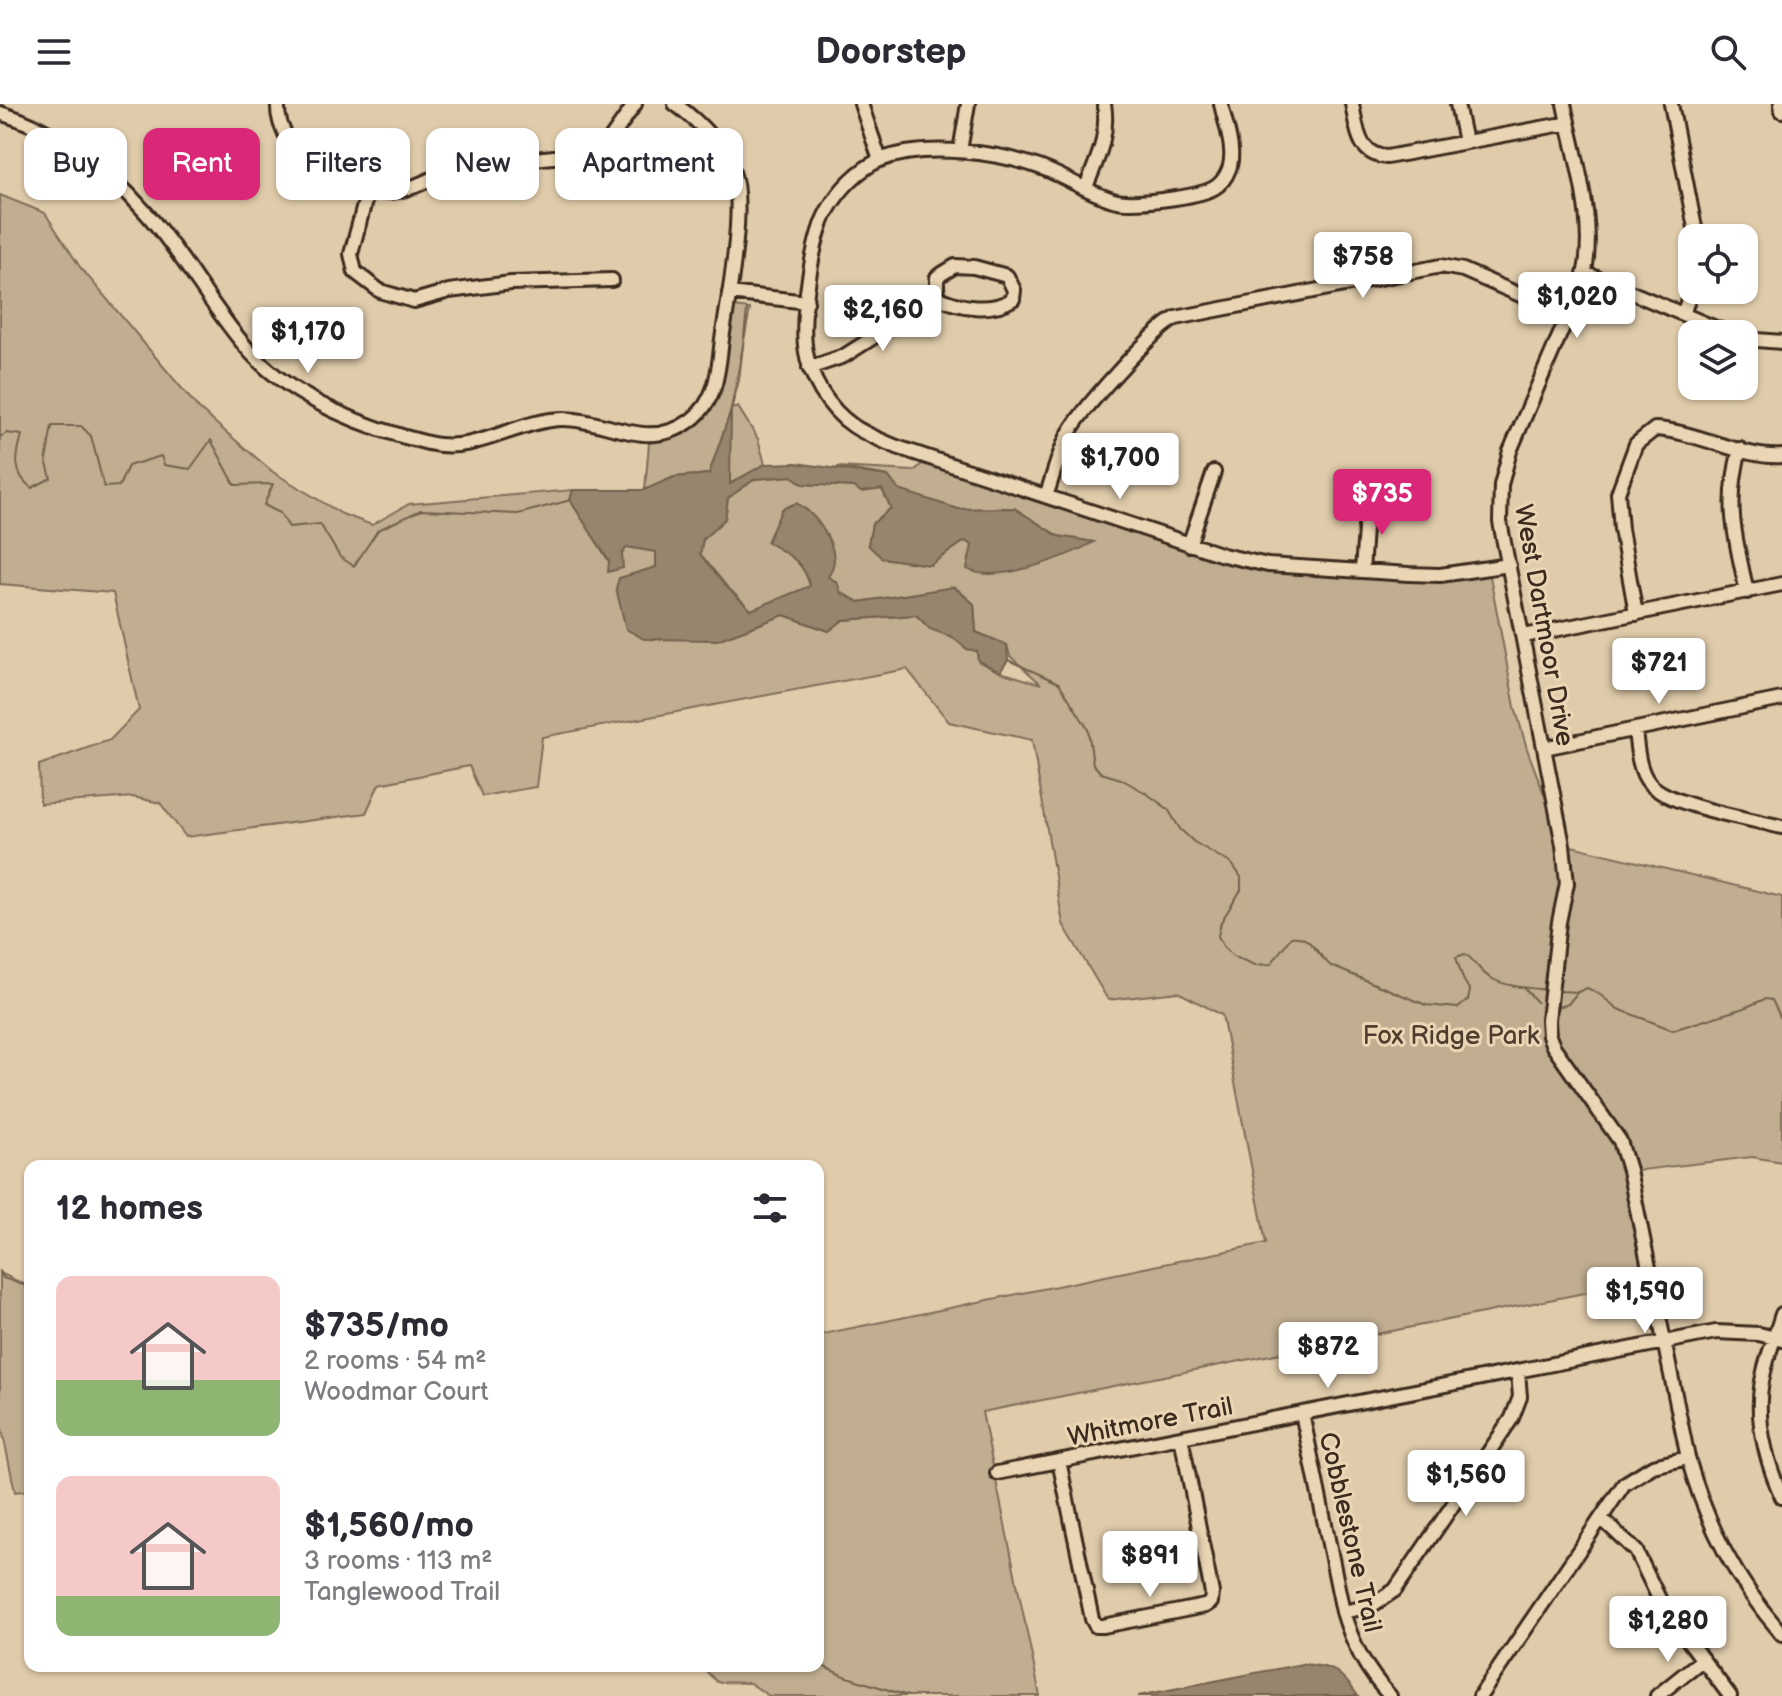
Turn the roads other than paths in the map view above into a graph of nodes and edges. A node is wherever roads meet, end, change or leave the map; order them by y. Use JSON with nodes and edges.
{"nodes":[{"id":1,"x":278,"y":104,"type":"edge"},
{"id":2,"x":635,"y":104,"type":"edge"},
{"id":3,"x":675,"y":104,"type":"edge"},
{"id":4,"x":861,"y":104,"type":"edge"},
{"id":5,"x":968,"y":104,"type":"edge"},
{"id":6,"x":1104,"y":104,"type":"edge"},
{"id":7,"x":1221,"y":104,"type":"edge"},
{"id":8,"x":1352,"y":104,"type":"edge"},
{"id":9,"x":1457,"y":104,"type":"edge"},
{"id":10,"x":1564,"y":104,"type":"edge"},
{"id":11,"x":1671,"y":104,"type":"edge"},
{"id":12,"x":1781,"y":104,"type":"edge"},
{"id":13,"x":1782,"y":111,"type":"edge"},
{"id":14,"x":0,"y":113,"type":"edge"},
{"id":15,"x":1568,"y":123,"type":"junction"},
{"id":16,"x":283,"y":128,"type":"edge"},
{"id":17,"x":1465,"y":142,"type":"junction"},
{"id":18,"x":960,"y":151,"type":"junction"},
{"id":19,"x":880,"y":160,"type":"junction"},
{"id":20,"x":410,"y":187,"type":"edge"},
{"id":21,"x":1086,"y":187,"type":"junction"},
{"id":22,"x":365,"y":200,"type":"edge"},
{"id":23,"x":1694,"y":224,"type":"edge"},
{"id":24,"x":1585,"y":273,"type":"junction"},
{"id":25,"x":612,"y":280,"type":"dead end"},
{"id":26,"x":729,"y":293,"type":"junction"},
{"id":27,"x":937,"y":297,"type":"junction"},
{"id":28,"x":807,"y":302,"type":"junction"},
{"id":29,"x":1687,"y":304,"type":"edge"},
{"id":30,"x":1683,"y":314,"type":"junction"},
{"id":31,"x":1568,"y":316,"type":"junction"},
{"id":32,"x":1697,"y":320,"type":"edge"},
{"id":33,"x":1758,"y":340,"type":"edge"},
{"id":34,"x":1782,"y":342,"type":"edge"},
{"id":35,"x":809,"y":368,"type":"junction"},
{"id":36,"x":1740,"y":449,"type":"junction"},
{"id":37,"x":1782,"y":456,"type":"edge"},
{"id":38,"x":1214,"y":472,"type":"dead end"},
{"id":39,"x":1046,"y":496,"type":"junction"},
{"id":40,"x":1367,"y":500,"type":"dead end"},
{"id":41,"x":1189,"y":545,"type":"junction"},
{"id":42,"x":1509,"y":565,"type":"junction"},
{"id":43,"x":1362,"y":571,"type":"junction"},
{"id":44,"x":1782,"y":584,"type":"edge"},
{"id":45,"x":1747,"y":592,"type":"junction"},
{"id":46,"x":1636,"y":614,"type":"junction"},
{"id":47,"x":1524,"y":636,"type":"junction"},
{"id":48,"x":1782,"y":699,"type":"edge"},
{"id":49,"x":1635,"y":730,"type":"junction"},
{"id":50,"x":1544,"y":748,"type":"junction"},
{"id":51,"x":1782,"y":827,"type":"edge"},
{"id":52,"x":1782,"y":1314,"type":"edge"},
{"id":53,"x":1779,"y":1339,"type":"edge"},
{"id":54,"x":1665,"y":1341,"type":"junction"},
{"id":55,"x":1518,"y":1371,"type":"junction"},
{"id":56,"x":1302,"y":1413,"type":"junction"},
{"id":57,"x":1181,"y":1437,"type":"junction"},
{"id":58,"x":1688,"y":1458,"type":"junction"},
{"id":59,"x":1059,"y":1461,"type":"junction"},
{"id":60,"x":997,"y":1473,"type":"dead end"},
{"id":61,"x":1782,"y":1497,"type":"edge"},
{"id":62,"x":1602,"y":1519,"type":"junction"},
{"id":63,"x":1343,"y":1612,"type":"junction"},
{"id":64,"x":1782,"y":1634,"type":"edge"},
{"id":65,"x":1702,"y":1660,"type":"junction"},
{"id":66,"x":1390,"y":1696,"type":"edge"},
{"id":67,"x":1480,"y":1696,"type":"edge"},
{"id":68,"x":1657,"y":1696,"type":"edge"},
{"id":69,"x":1730,"y":1696,"type":"edge"}],
"edges":[{"from":1,"to":16,"type":"street"},
{"from":2,"to":20,"type":"street"},
{"from":3,"to":26,"type":"street"},
{"from":4,"to":19,"type":"street"},
{"from":5,"to":18,"type":"street"},
{"from":6,"to":21,"type":"street"},
{"from":7,"to":21,"type":"street"},
{"from":8,"to":17,"type":"street"},
{"from":9,"to":17,"type":"street"},
{"from":10,"to":15,"type":"street","name":"West Dartmoor Drive"},
{"from":11,"to":23,"type":"street"},
{"from":12,"to":13,"type":"street"},
{"from":14,"to":26,"type":"street"},
{"from":15,"to":17,"type":"street"},
{"from":15,"to":24,"type":"street","name":"West Dartmoor Drive"},
{"from":18,"to":19,"type":"street"},
{"from":18,"to":21,"type":"street"},
{"from":19,"to":28,"type":"street"},
{"from":22,"to":25,"type":"street"},
{"from":24,"to":30,"type":"street"},
{"from":24,"to":31,"type":"street","name":"West Dartmoor Drive"},
{"from":26,"to":28,"type":"street"},
{"from":27,"to":27,"type":"street"},
{"from":27,"to":35,"type":"street"},
{"from":28,"to":35,"type":"street"},
{"from":29,"to":30,"type":"street"},
{"from":30,"to":32,"type":"street"},
{"from":31,"to":39,"type":"street"},
{"from":31,"to":42,"type":"street","name":"West Dartmoor Drive"},
{"from":33,"to":34,"type":"street"},
{"from":35,"to":39,"type":"street"},
{"from":36,"to":37,"type":"street"},
{"from":36,"to":45,"type":"street"},
{"from":36,"to":46,"type":"street"},
{"from":38,"to":41,"type":"street"},
{"from":39,"to":41,"type":"street"},
{"from":40,"to":43,"type":"street"},
{"from":41,"to":43,"type":"street"},
{"from":42,"to":43,"type":"street"},
{"from":42,"to":47,"type":"street","name":"West Dartmoor Drive"},
{"from":44,"to":45,"type":"street"},
{"from":45,"to":46,"type":"street"},
{"from":46,"to":47,"type":"street"},
{"from":47,"to":50,"type":"street","name":"West Dartmoor Drive"},
{"from":48,"to":49,"type":"street"},
{"from":49,"to":50,"type":"street"},
{"from":49,"to":51,"type":"street"},
{"from":50,"to":54,"type":"street","name":"West Dartmoor Drive"},
{"from":52,"to":53,"type":"street"},
{"from":53,"to":54,"type":"street","name":"Whitmore Trail"},
{"from":53,"to":61,"type":"street"},
{"from":54,"to":55,"type":"street","name":"Whitmore Trail"},
{"from":54,"to":58,"type":"street"},
{"from":55,"to":56,"type":"street","name":"Whitmore Trail"},
{"from":55,"to":63,"type":"street"},
{"from":56,"to":57,"type":"street","name":"Whitmore Trail"},
{"from":56,"to":63,"type":"street","name":"Cobblestone Trail"},
{"from":57,"to":59,"type":"street","name":"Whitmore Trail"},
{"from":57,"to":59,"type":"street"},
{"from":58,"to":62,"type":"street"},
{"from":58,"to":64,"type":"street"},
{"from":59,"to":60,"type":"street","name":"Whitmore Trail"},
{"from":62,"to":65,"type":"street"},
{"from":62,"to":67,"type":"street"},
{"from":63,"to":66,"type":"street","name":"Cobblestone Trail"},
{"from":65,"to":68,"type":"street"},
{"from":65,"to":69,"type":"street"}]}
